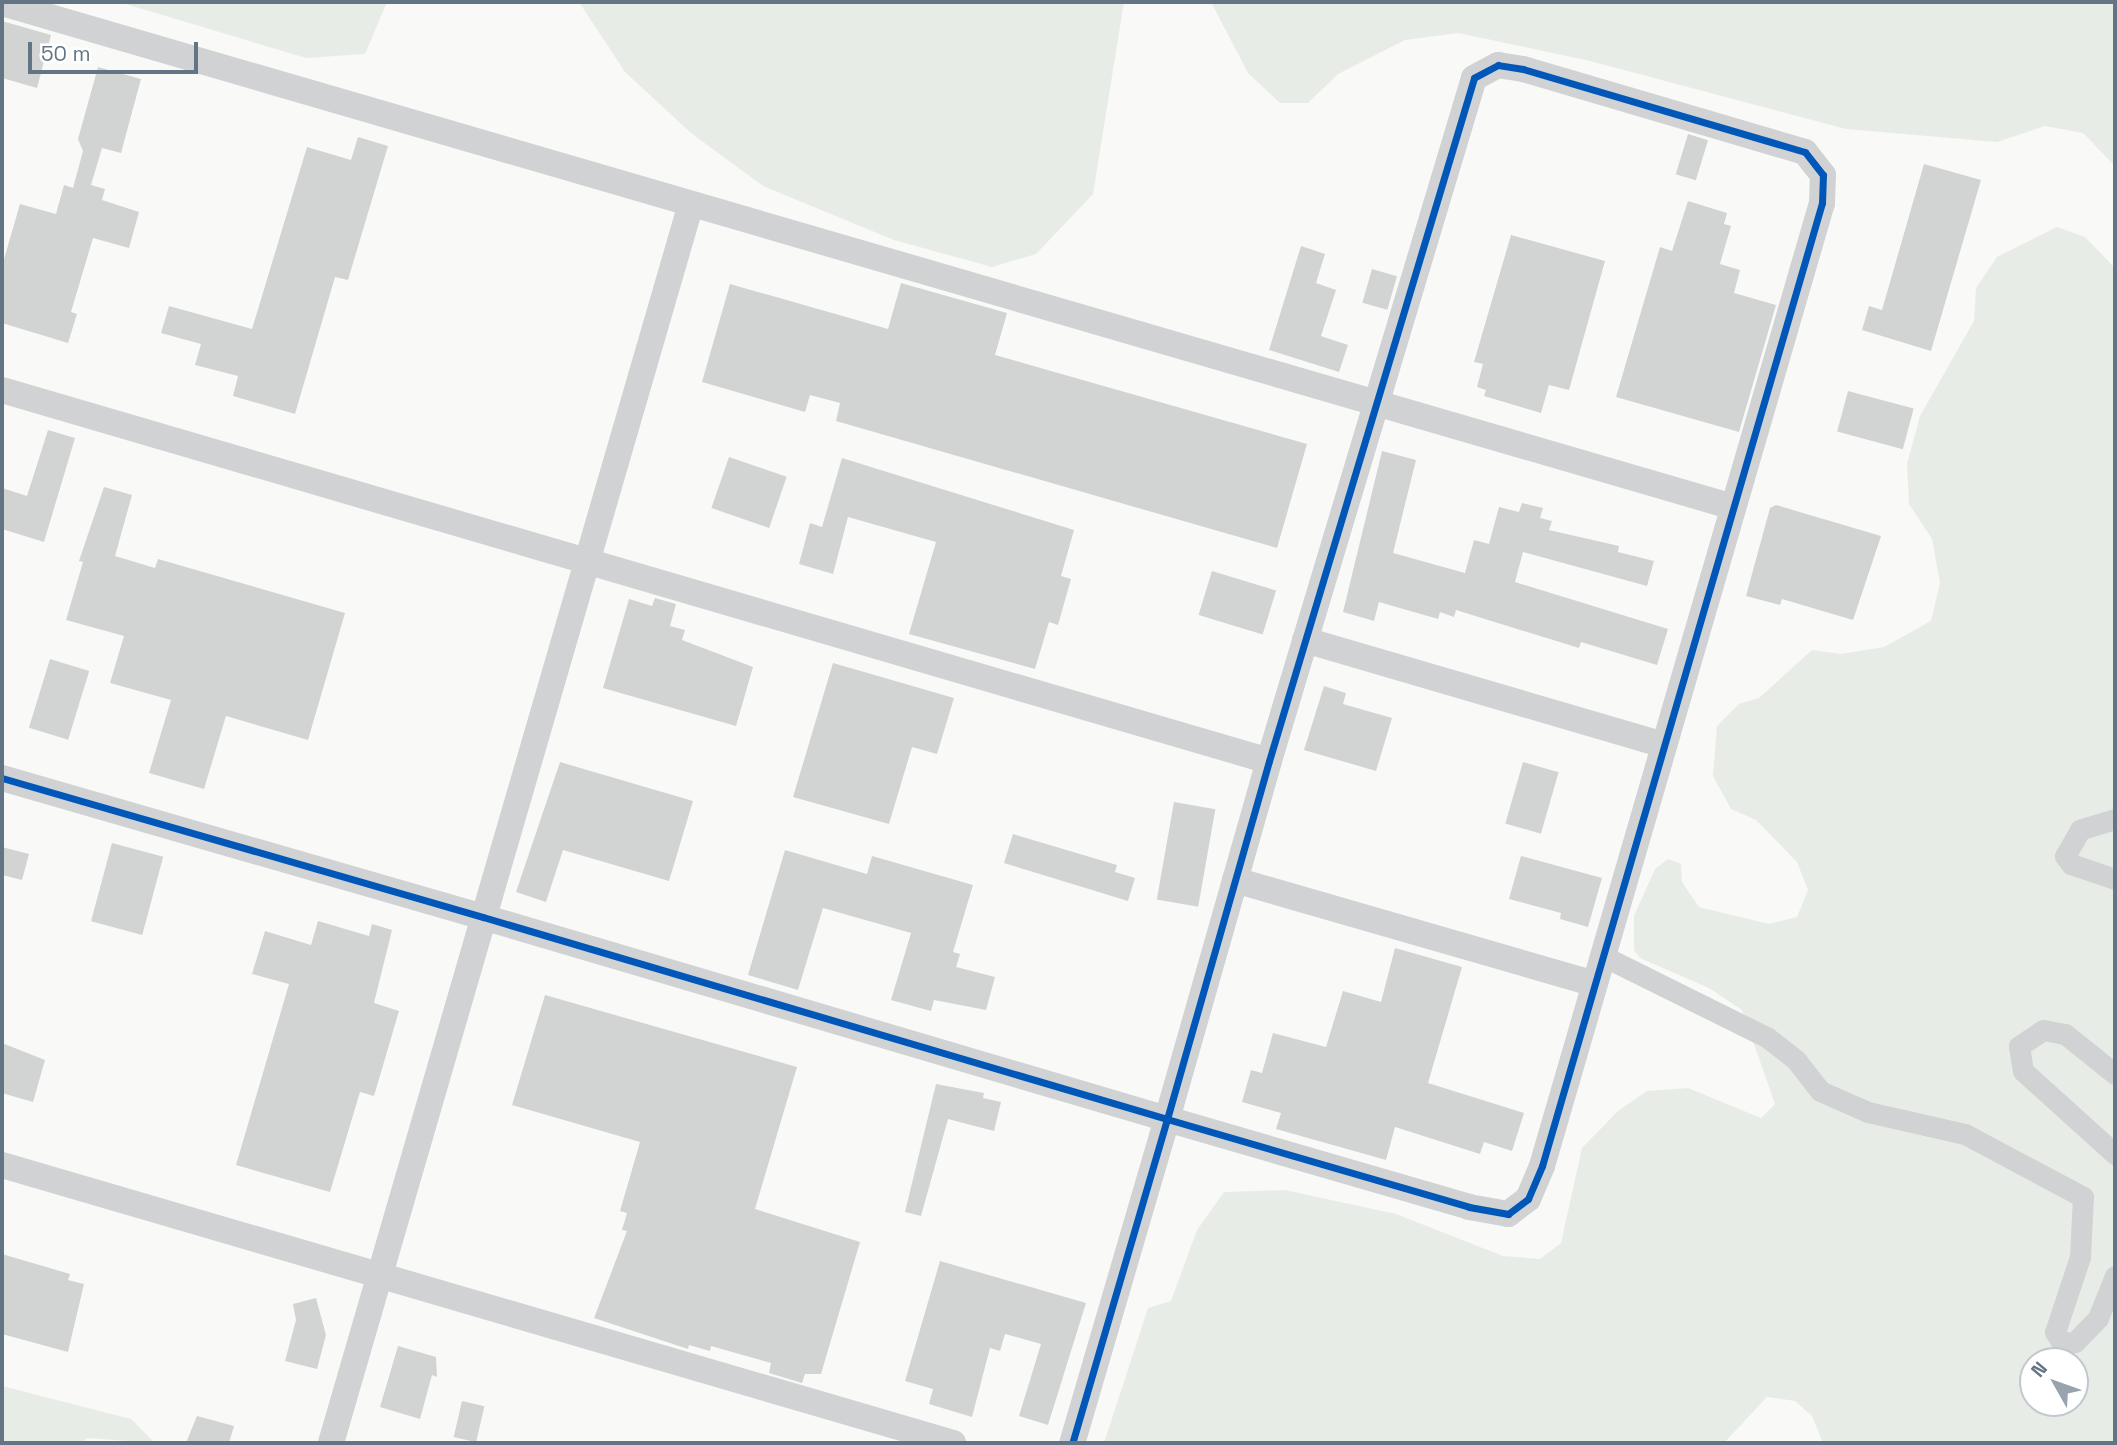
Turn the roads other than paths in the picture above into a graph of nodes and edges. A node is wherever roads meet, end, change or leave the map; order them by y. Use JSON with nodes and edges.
{"nodes":[{"id":1,"x":2,"y":3,"type":"edge"},
{"id":2,"x":691,"y":204,"type":"junction"},
{"id":3,"x":2,"y":390,"type":"edge"},
{"id":4,"x":1375,"y":400,"type":"junction"},
{"id":5,"x":1732,"y":507,"type":"junction"},
{"id":6,"x":590,"y":559,"type":"junction"},
{"id":7,"x":1305,"y":640,"type":"junction"},
{"id":8,"x":1663,"y":745,"type":"junction"},
{"id":9,"x":1269,"y":761,"type":"junction"},
{"id":10,"x":2,"y":778,"type":"edge"},
{"id":11,"x":2115,"y":819,"type":"edge"},
{"id":12,"x":2115,"y":879,"type":"edge"},
{"id":13,"x":1235,"y":880,"type":"junction"},
{"id":14,"x":483,"y":917,"type":"junction"},
{"id":15,"x":1601,"y":955,"type":"junction"},
{"id":16,"x":1592,"y":983,"type":"junction"},
{"id":17,"x":2115,"y":1074,"type":"edge"},
{"id":18,"x":1167,"y":1119,"type":"junction"},
{"id":19,"x":2115,"y":1154,"type":"edge"},
{"id":20,"x":2,"y":1165,"type":"edge"},
{"id":21,"x":380,"y":1275,"type":"junction"},
{"id":22,"x":2115,"y":1276,"type":"edge"},
{"id":23,"x":331,"y":1443,"type":"edge"},
{"id":24,"x":953,"y":1443,"type":"edge"},
{"id":25,"x":1072,"y":1443,"type":"edge"}],
"edges":[{"from":1,"to":2,"type":"street"},
{"from":2,"to":4,"type":"street"},
{"from":2,"to":6,"type":"street"},
{"from":3,"to":6,"type":"street"},
{"from":4,"to":5,"type":"street"},
{"from":4,"to":5,"type":"street"},
{"from":4,"to":7,"type":"street"},
{"from":5,"to":8,"type":"street"},
{"from":6,"to":9,"type":"street"},
{"from":6,"to":14,"type":"street"},
{"from":7,"to":8,"type":"street"},
{"from":7,"to":9,"type":"street"},
{"from":8,"to":15,"type":"street"},
{"from":9,"to":13,"type":"street"},
{"from":10,"to":14,"type":"street"},
{"from":11,"to":12,"type":"street"},
{"from":13,"to":16,"type":"street"},
{"from":13,"to":18,"type":"street"},
{"from":14,"to":18,"type":"street"},
{"from":14,"to":21,"type":"street"},
{"from":15,"to":16,"type":"street"},
{"from":15,"to":22,"type":"street"},
{"from":16,"to":18,"type":"street"},
{"from":17,"to":19,"type":"street"},
{"from":18,"to":25,"type":"street"},
{"from":20,"to":21,"type":"street"},
{"from":21,"to":23,"type":"street"},
{"from":21,"to":24,"type":"street"}]}
